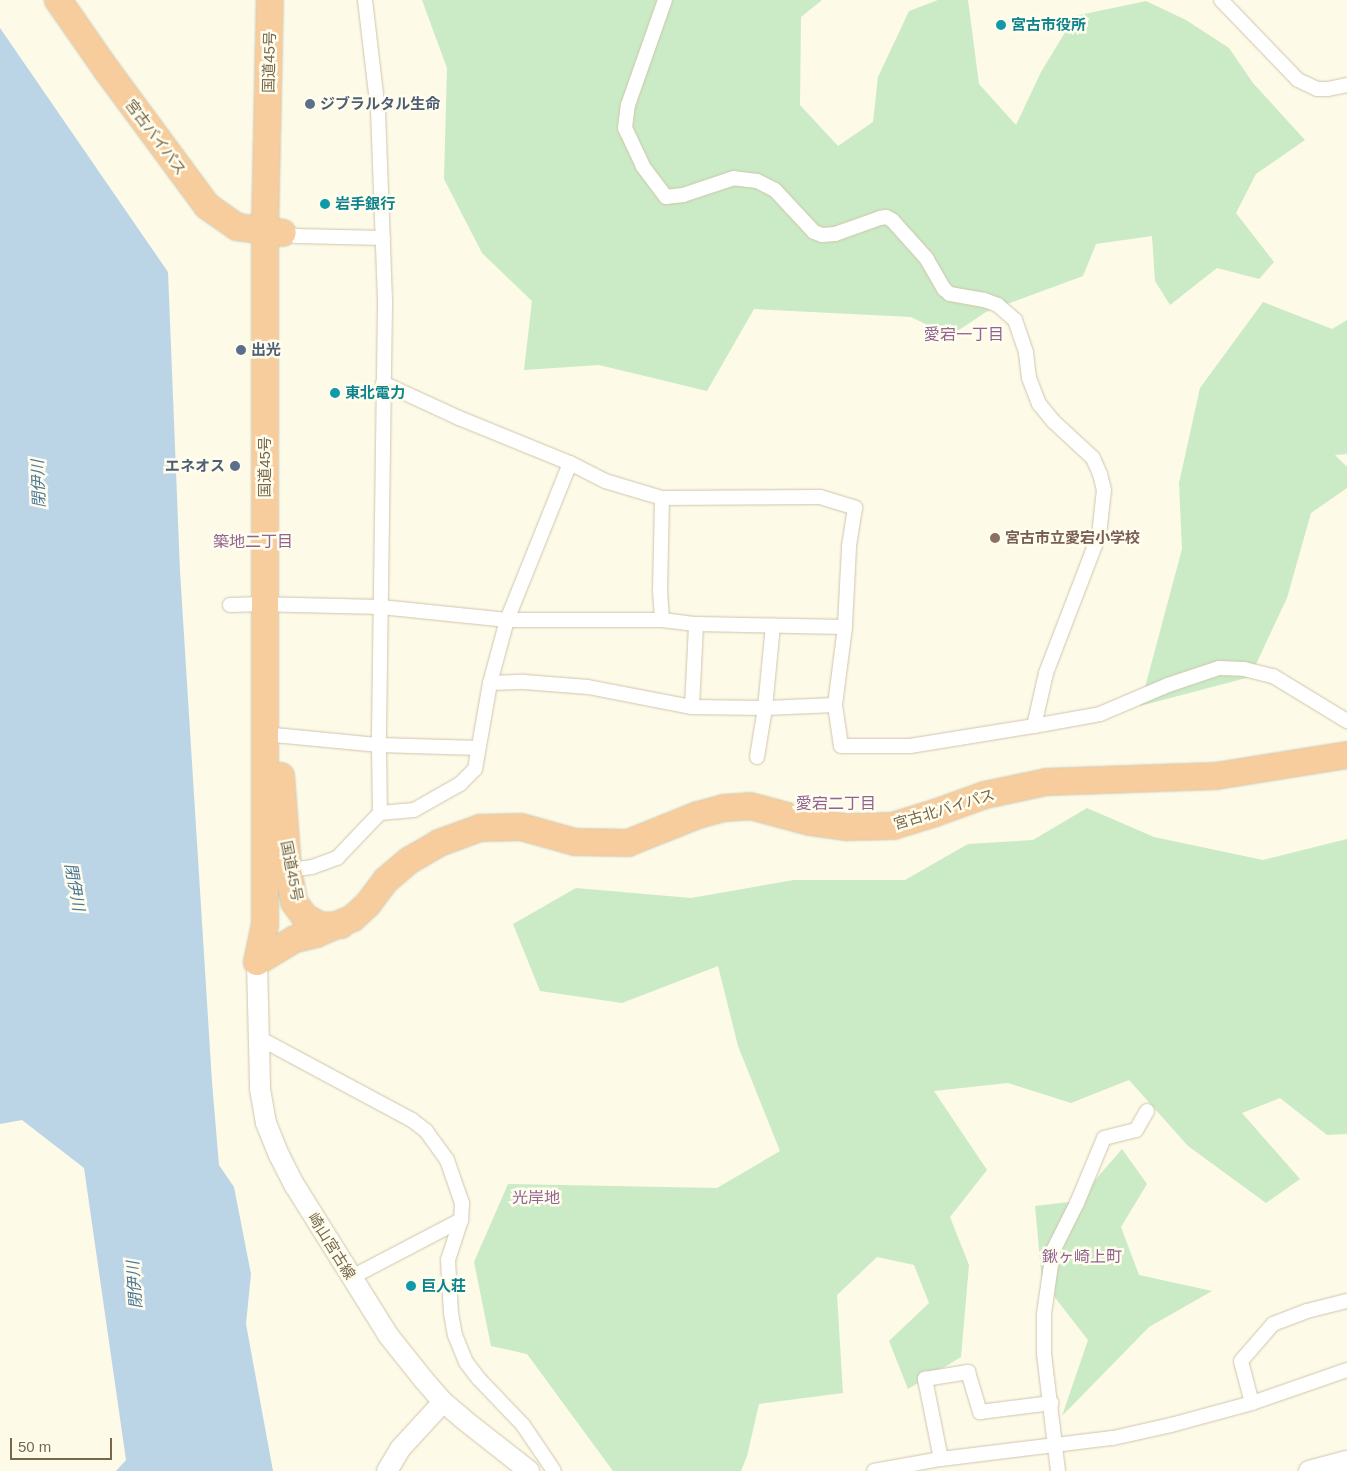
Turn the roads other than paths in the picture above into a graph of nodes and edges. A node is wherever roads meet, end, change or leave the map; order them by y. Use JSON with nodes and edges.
{"nodes":[{"id":1,"x":58,"y":0,"type":"edge"},
{"id":2,"x":270,"y":0,"type":"edge"},
{"id":3,"x":286,"y":0,"type":"edge"},
{"id":4,"x":365,"y":0,"type":"edge"},
{"id":5,"x":665,"y":0,"type":"edge"},
{"id":6,"x":1221,"y":0,"type":"edge"},
{"id":7,"x":1347,"y":85,"type":"edge"},
{"id":8,"x":274,"y":232,"type":"junction"},
{"id":9,"x":383,"y":238,"type":"junction"},
{"id":10,"x":383,"y":383,"type":"junction"},
{"id":11,"x":570,"y":463,"type":"junction"},
{"id":12,"x":662,"y":498,"type":"junction"},
{"id":13,"x":274,"y":604,"type":"junction"},
{"id":14,"x":230,"y":605,"type":"dead end"},
{"id":15,"x":381,"y":607,"type":"junction"},
{"id":16,"x":507,"y":620,"type":"junction"},
{"id":17,"x":662,"y":620,"type":"junction"},
{"id":18,"x":696,"y":624,"type":"junction"},
{"id":19,"x":773,"y":625,"type":"junction"},
{"id":20,"x":845,"y":627,"type":"junction"},
{"id":21,"x":490,"y":683,"type":"junction"},
{"id":22,"x":835,"y":705,"type":"junction"},
{"id":23,"x":692,"y":707,"type":"junction"},
{"id":24,"x":764,"y":708,"type":"junction"},
{"id":25,"x":1347,"y":721,"type":"edge"},
{"id":26,"x":1034,"y":726,"type":"junction"},
{"id":27,"x":272,"y":734,"type":"junction"},
{"id":28,"x":379,"y":745,"type":"junction"},
{"id":29,"x":478,"y":748,"type":"junction"},
{"id":30,"x":1347,"y":755,"type":"edge"},
{"id":31,"x":757,"y":757,"type":"dead end"},
{"id":32,"x":282,"y":812,"type":"junction"},
{"id":33,"x":380,"y":813,"type":"junction"},
{"id":34,"x":288,"y":870,"type":"junction"},
{"id":35,"x":282,"y":919,"type":"junction"},
{"id":36,"x":257,"y":962,"type":"junction"},
{"id":37,"x":259,"y":1038,"type":"junction"},
{"id":38,"x":1147,"y":1111,"type":"dead end"},
{"id":39,"x":461,"y":1220,"type":"junction"},
{"id":40,"x":352,"y":1277,"type":"junction"},
{"id":41,"x":1347,"y":1301,"type":"edge"},
{"id":42,"x":1347,"y":1370,"type":"edge"},
{"id":43,"x":443,"y":1402,"type":"junction"},
{"id":44,"x":1050,"y":1403,"type":"junction"},
{"id":45,"x":1252,"y":1404,"type":"junction"},
{"id":46,"x":1055,"y":1446,"type":"junction"},
{"id":47,"x":941,"y":1459,"type":"junction"},
{"id":48,"x":1347,"y":1461,"type":"edge"},
{"id":49,"x":388,"y":1471,"type":"edge"},
{"id":50,"x":529,"y":1471,"type":"edge"},
{"id":51,"x":554,"y":1471,"type":"edge"},
{"id":52,"x":874,"y":1471,"type":"edge"},
{"id":53,"x":1058,"y":1471,"type":"edge"},
{"id":54,"x":1309,"y":1471,"type":"edge"}],
"edges":[{"from":1,"to":8,"type":"highway","name":"宮古バイパス"},
{"from":2,"to":8,"type":"highway","name":"国道45号"},
{"from":3,"to":8,"type":"highway","name":"国道45号"},
{"from":4,"to":9,"type":"street"},
{"from":5,"to":26,"type":"street"},
{"from":6,"to":7,"type":"street"},
{"from":8,"to":9,"type":"street"},
{"from":8,"to":13,"type":"highway","name":"国道45号"},
{"from":9,"to":10,"type":"street"},
{"from":10,"to":11,"type":"street"},
{"from":10,"to":15,"type":"street"},
{"from":11,"to":12,"type":"street"},
{"from":11,"to":16,"type":"street"},
{"from":12,"to":17,"type":"street"},
{"from":12,"to":20,"type":"street"},
{"from":13,"to":14,"type":"street"},
{"from":13,"to":15,"type":"street"},
{"from":13,"to":27,"type":"highway","name":"国道45号"},
{"from":15,"to":16,"type":"street"},
{"from":15,"to":28,"type":"street"},
{"from":16,"to":17,"type":"street"},
{"from":16,"to":21,"type":"street"},
{"from":17,"to":18,"type":"street"},
{"from":18,"to":19,"type":"street"},
{"from":18,"to":23,"type":"street"},
{"from":19,"to":20,"type":"street"},
{"from":19,"to":24,"type":"street"},
{"from":20,"to":22,"type":"street"},
{"from":21,"to":23,"type":"street"},
{"from":21,"to":29,"type":"street"},
{"from":22,"to":24,"type":"street"},
{"from":22,"to":26,"type":"street"},
{"from":23,"to":24,"type":"street"},
{"from":24,"to":31,"type":"street"},
{"from":25,"to":26,"type":"street"},
{"from":27,"to":28,"type":"street"},
{"from":27,"to":32,"type":"highway","name":"国道45号"},
{"from":27,"to":35,"type":"highway","name":"国道45号"},
{"from":28,"to":29,"type":"street"},
{"from":28,"to":33,"type":"street"},
{"from":29,"to":33,"type":"street"},
{"from":30,"to":35,"type":"highway","name":"宮古北バイパス"},
{"from":32,"to":34,"type":"highway","name":"国道45号"},
{"from":32,"to":35,"type":"highway"},
{"from":33,"to":34,"type":"street"},
{"from":34,"to":35,"type":"highway","name":"国道45号"},
{"from":35,"to":36,"type":"highway"},
{"from":35,"to":36,"type":"highway"},
{"from":36,"to":37,"type":"main road","name":"崎山宮古線"},
{"from":37,"to":39,"type":"street"},
{"from":37,"to":40,"type":"main road","name":"崎山宮古線"},
{"from":38,"to":44,"type":"street"},
{"from":39,"to":40,"type":"street"},
{"from":39,"to":51,"type":"street"},
{"from":40,"to":43,"type":"main road","name":"崎山宮古線"},
{"from":41,"to":45,"type":"street"},
{"from":42,"to":45,"type":"street"},
{"from":43,"to":49,"type":"main road"},
{"from":43,"to":50,"type":"main road","name":"崎山宮古線"},
{"from":44,"to":46,"type":"street"},
{"from":44,"to":47,"type":"street"},
{"from":45,"to":46,"type":"street"},
{"from":46,"to":47,"type":"street"},
{"from":46,"to":53,"type":"street"},
{"from":47,"to":52,"type":"street"},
{"from":48,"to":54,"type":"main road"}]}
